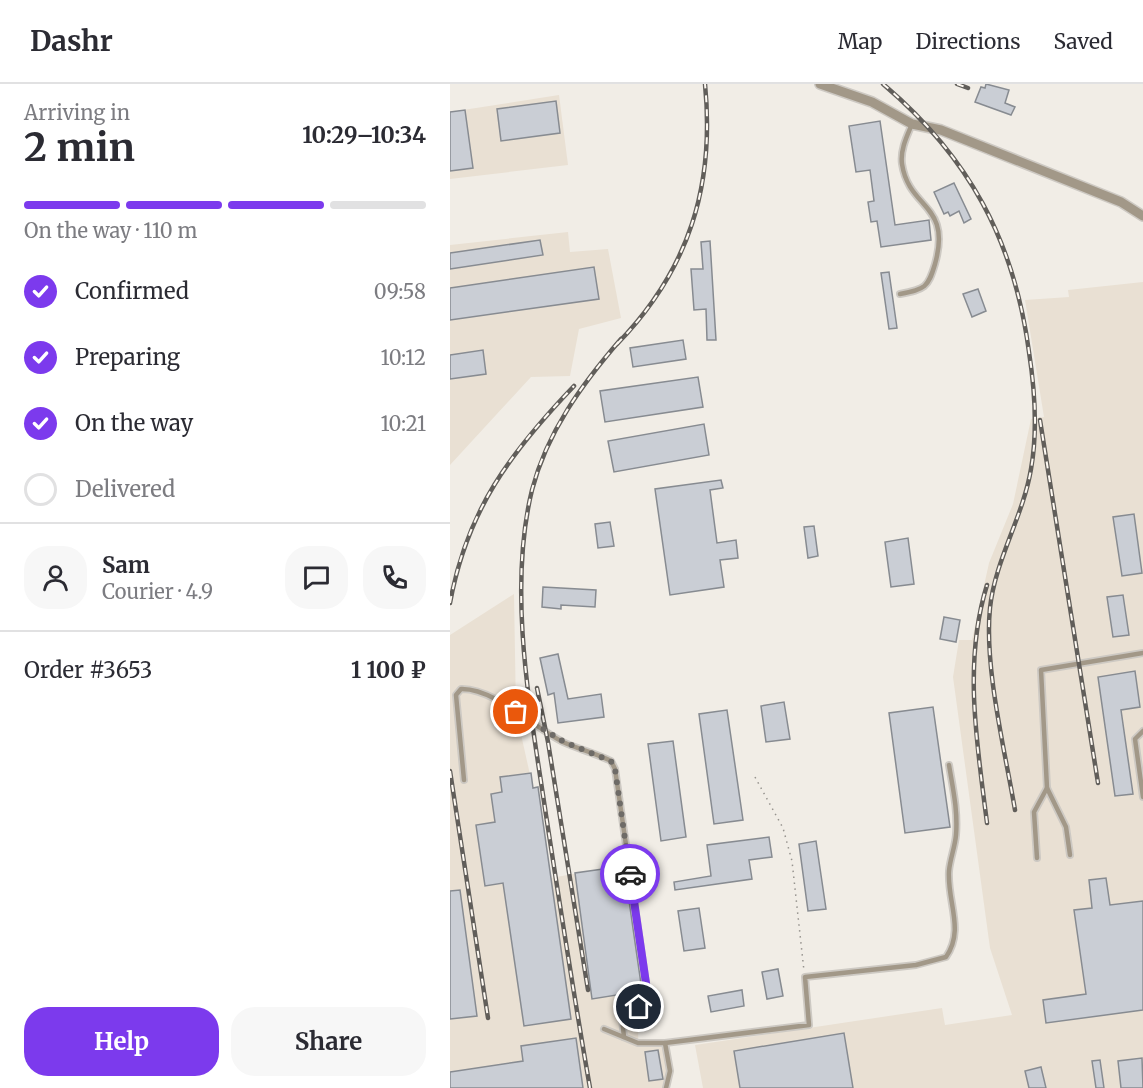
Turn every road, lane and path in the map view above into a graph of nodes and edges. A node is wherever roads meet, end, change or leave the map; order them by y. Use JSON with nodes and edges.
{"nodes":[{"id":1,"x":820,"y":84,"type":"edge"},
{"id":2,"x":912,"y":124,"type":"junction"},
{"id":3,"x":1143,"y":216,"type":"edge"},
{"id":4,"x":900,"y":294,"type":"dead end"},
{"id":5,"x":1143,"y":653,"type":"edge"},
{"id":6,"x":1143,"y":731,"type":"edge"},
{"id":7,"x":949,"y":765,"type":"dead end"},
{"id":8,"x":755,"y":777,"type":"dead end"},
{"id":9,"x":464,"y":780,"type":"dead end"},
{"id":10,"x":1047,"y":788,"type":"junction"},
{"id":11,"x":1143,"y":797,"type":"edge"},
{"id":12,"x":1070,"y":855,"type":"dead end"},
{"id":13,"x":1037,"y":858,"type":"dead end"},
{"id":14,"x":805,"y":977,"type":"junction"},
{"id":15,"x":604,"y":1029,"type":"dead end"},
{"id":16,"x":624,"y":1037,"type":"junction"},
{"id":17,"x":665,"y":1043,"type":"junction"},
{"id":18,"x":666,"y":1088,"type":"edge"}],
"edges":[{"from":1,"to":2,"type":"street"},
{"from":2,"to":3,"type":"street"},
{"from":2,"to":4,"type":"lane"},
{"from":5,"to":10,"type":"lane"},
{"from":6,"to":11,"type":"lane"},
{"from":7,"to":14,"type":"lane"},
{"from":8,"to":14,"type":"path"},
{"from":9,"to":16,"type":"lane"},
{"from":10,"to":12,"type":"lane"},
{"from":10,"to":13,"type":"lane"},
{"from":14,"to":17,"type":"lane"},
{"from":15,"to":16,"type":"lane"},
{"from":16,"to":17,"type":"lane"},
{"from":17,"to":18,"type":"lane"}]}
